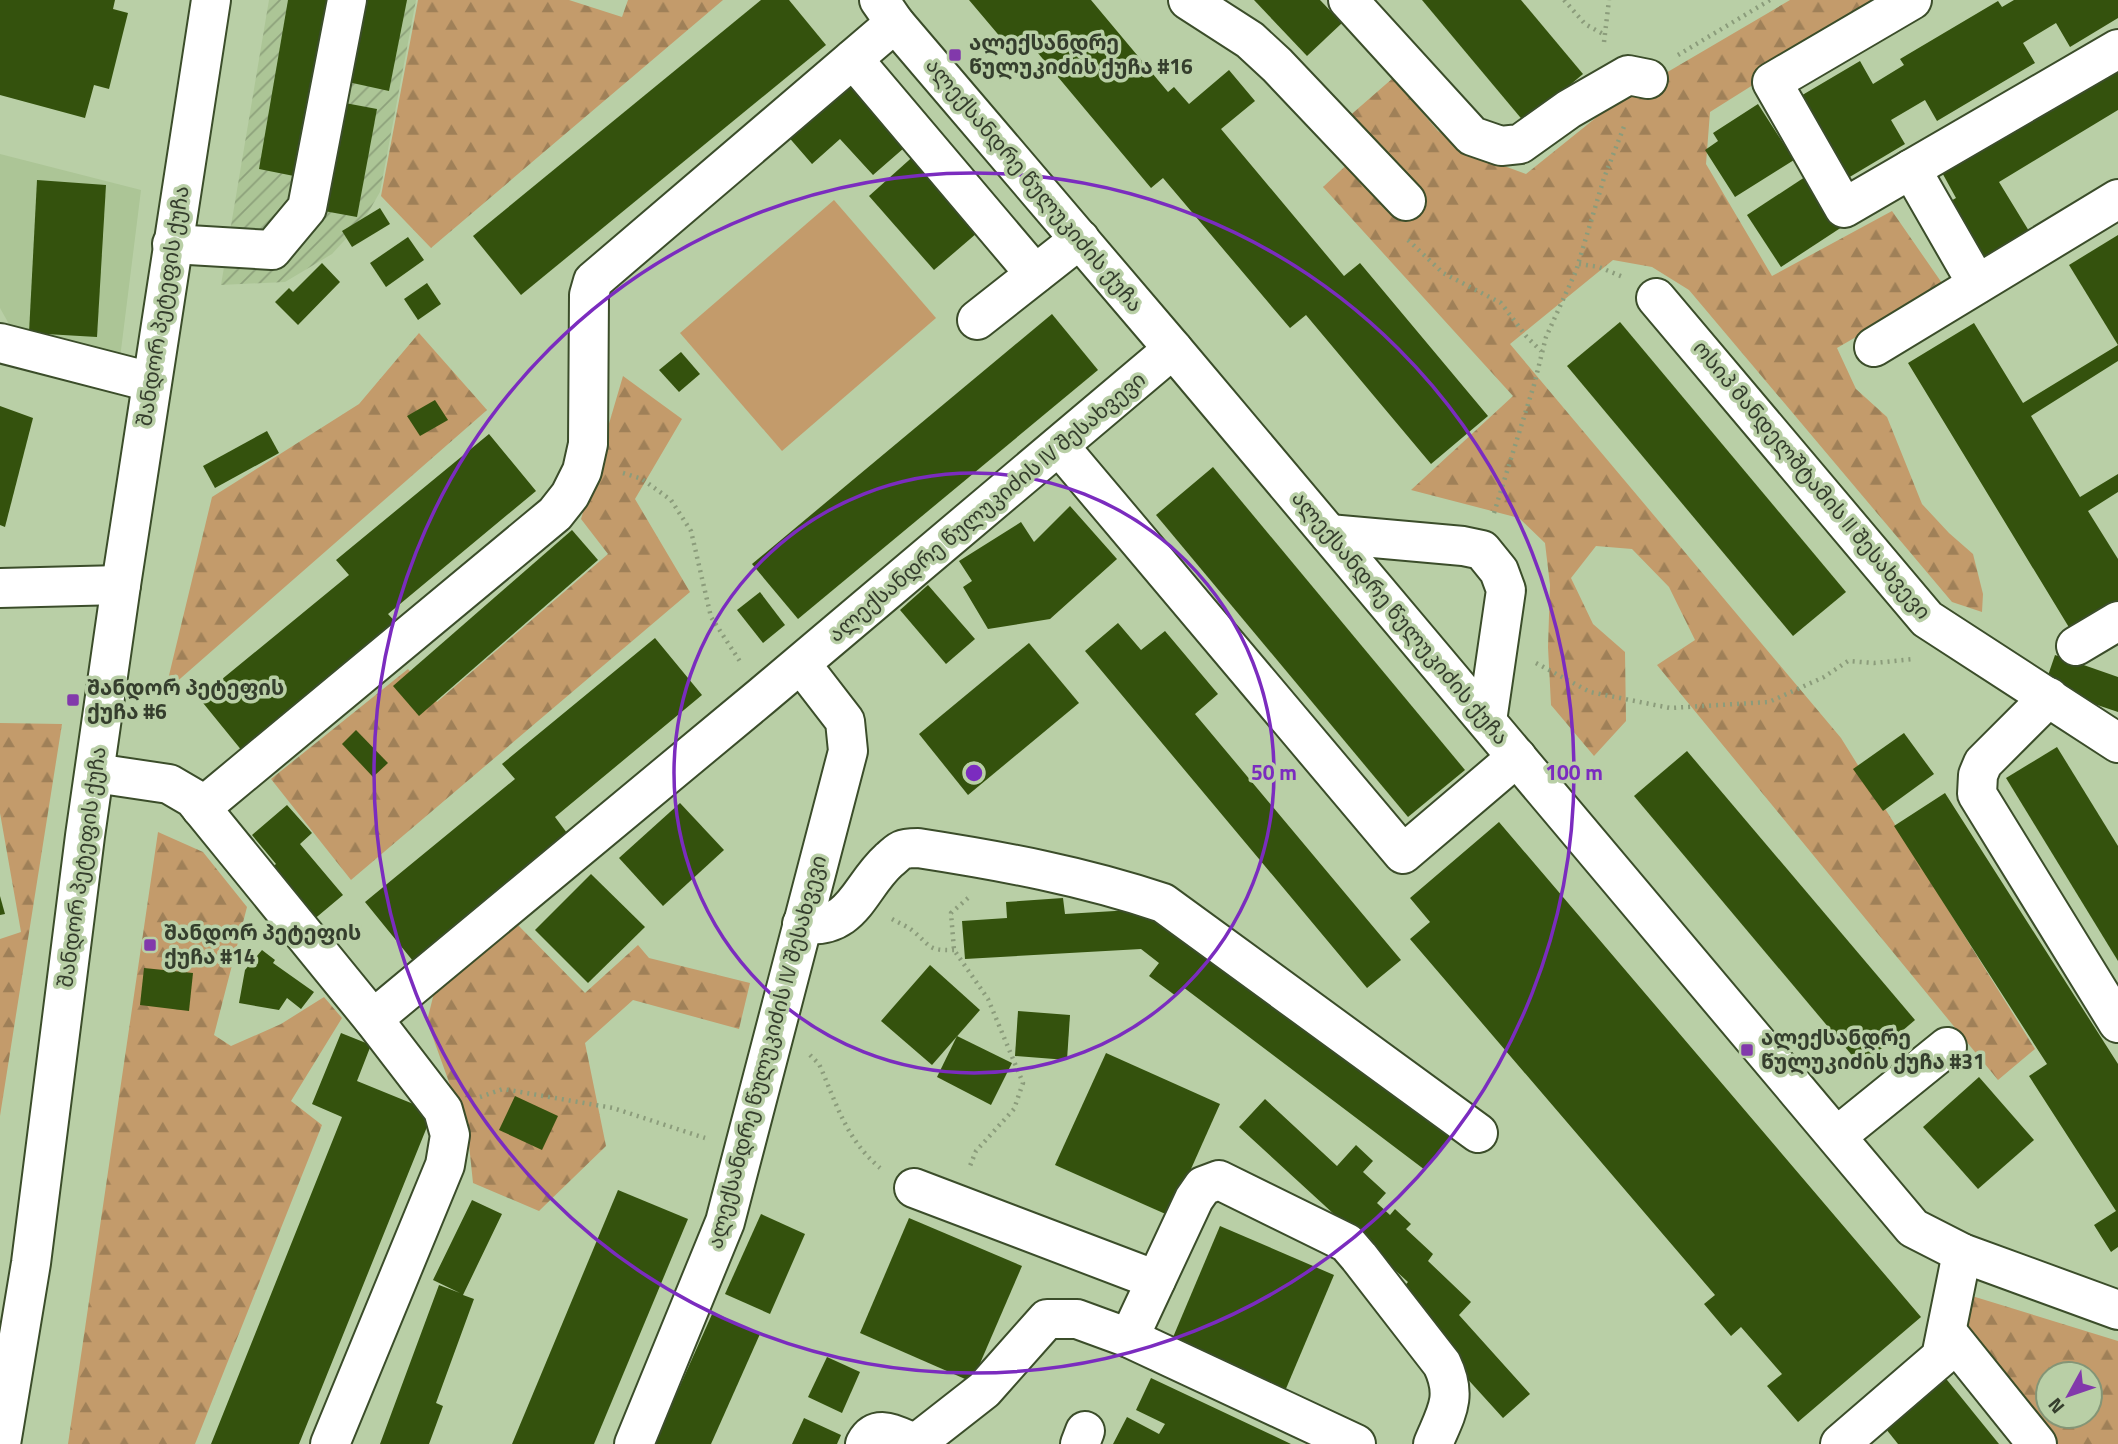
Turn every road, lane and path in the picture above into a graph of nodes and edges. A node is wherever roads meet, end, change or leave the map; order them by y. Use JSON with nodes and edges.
{"nodes":[{"id":1,"x":211,"y":0,"type":"edge"},
{"id":2,"x":346,"y":0,"type":"edge"},
{"id":3,"x":1188,"y":0,"type":"edge"},
{"id":4,"x":1348,"y":0,"type":"edge"},
{"id":5,"x":1564,"y":0,"type":"edge"},
{"id":6,"x":1770,"y":0,"type":"edge"},
{"id":7,"x":1912,"y":0,"type":"edge"},
{"id":8,"x":887,"y":11,"type":"edge"},
{"id":9,"x":1603,"y":34,"type":"dead end"},
{"id":10,"x":2118,"y":50,"type":"edge"},
{"id":11,"x":853,"y":59,"type":"junction"},
{"id":12,"x":1648,"y":79,"type":"junction"},
{"id":13,"x":1911,"y":169,"type":"junction"},
{"id":14,"x":2118,"y":199,"type":"edge"},
{"id":15,"x":1406,"y":201,"type":"joint"},
{"id":16,"x":1080,"y":239,"type":"junction"},
{"id":17,"x":173,"y":244,"type":"junction"},
{"id":18,"x":1035,"y":274,"type":"junction"},
{"id":19,"x":1977,"y":284,"type":"junction"},
{"id":20,"x":1656,"y":298,"type":"dead end"},
{"id":21,"x":977,"y":320,"type":"dead end"},
{"id":22,"x":0,"y":343,"type":"edge"},
{"id":23,"x":1874,"y":346,"type":"dead end"},
{"id":24,"x":1174,"y":349,"type":"junction"},
{"id":25,"x":1542,"y":351,"type":"junction"},
{"id":26,"x":150,"y":382,"type":"junction"},
{"id":27,"x":1059,"y":446,"type":"junction"},
{"id":28,"x":585,"y":460,"type":"junction"},
{"id":29,"x":1329,"y":534,"type":"junction"},
{"id":30,"x":1482,"y":550,"type":"junction"},
{"id":31,"x":121,"y":585,"type":"junction"},
{"id":32,"x":0,"y":588,"type":"edge"},
{"id":33,"x":2118,"y":621,"type":"edge"},
{"id":34,"x":1954,"y":637,"type":"junction"},
{"id":35,"x":1498,"y":643,"type":"junction"},
{"id":36,"x":2076,"y":646,"type":"dead end"},
{"id":37,"x":801,"y":664,"type":"junction"},
{"id":38,"x":762,"y":696,"type":"junction"},
{"id":39,"x":2049,"y":697,"type":"junction"},
{"id":40,"x":1487,"y":721,"type":"junction"},
{"id":41,"x":2118,"y":743,"type":"edge"},
{"id":42,"x":1517,"y":757,"type":"junction"},
{"id":43,"x":95,"y":773,"type":"junction"},
{"id":44,"x":201,"y":808,"type":"junction"},
{"id":45,"x":974,"y":892,"type":"dead end"},
{"id":46,"x":841,"y":916,"type":"junction"},
{"id":47,"x":803,"y":923,"type":"junction"},
{"id":48,"x":954,"y":950,"type":"junction"},
{"id":49,"x":373,"y":1019,"type":"junction"},
{"id":50,"x":2118,"y":1023,"type":"edge"},
{"id":51,"x":1947,"y":1047,"type":"dead end"},
{"id":52,"x":769,"y":1050,"type":"junction"},
{"id":53,"x":503,"y":1088,"type":"dead end"},
{"id":54,"x":1478,"y":1133,"type":"dead end"},
{"id":55,"x":1837,"y":1136,"type":"junction"},
{"id":56,"x":743,"y":1151,"type":"junction"},
{"id":57,"x":914,"y":1188,"type":"joint"},
{"id":58,"x":956,"y":1203,"type":"junction"},
{"id":59,"x":1962,"y":1253,"type":"junction"},
{"id":60,"x":1156,"y":1280,"type":"junction"},
{"id":61,"x":2118,"y":1310,"type":"edge"},
{"id":62,"x":1947,"y":1332,"type":"junction"},
{"id":63,"x":1129,"y":1338,"type":"junction"},
{"id":64,"x":914,"y":1443,"type":"edge"},
{"id":65,"x":1,"y":1444,"type":"edge"},
{"id":66,"x":330,"y":1444,"type":"edge"},
{"id":67,"x":634,"y":1444,"type":"edge"},
{"id":68,"x":864,"y":1444,"type":"edge"},
{"id":69,"x":1356,"y":1444,"type":"edge"},
{"id":70,"x":1433,"y":1444,"type":"edge"},
{"id":71,"x":1840,"y":1444,"type":"edge"},
{"id":72,"x":2037,"y":1444,"type":"edge"}],
"edges":[{"from":1,"to":17,"type":"street","name":"შანდორ პეტეფის ქუჩა"},
{"from":2,"to":17,"type":"street"},
{"from":3,"to":15,"type":"street"},
{"from":4,"to":12,"type":"street"},
{"from":5,"to":9,"type":"path"},
{"from":6,"to":12,"type":"path"},
{"from":7,"to":13,"type":"street"},
{"from":8,"to":11,"type":"street"},
{"from":8,"to":16,"type":"street","name":"ალექსანდრე წულუკიძის ქუჩა"},
{"from":10,"to":13,"type":"street"},
{"from":11,"to":18,"type":"street"},
{"from":11,"to":28,"type":"street"},
{"from":12,"to":25,"type":"path"},
{"from":13,"to":19,"type":"street"},
{"from":14,"to":19,"type":"street"},
{"from":15,"to":25,"type":"path"},
{"from":16,"to":18,"type":"street"},
{"from":16,"to":24,"type":"street","name":"ალექსანდრე წულუკიძის ქუჩა"},
{"from":17,"to":26,"type":"street","name":"შანდორ პეტეფის ქუჩა"},
{"from":18,"to":21,"type":"street"},
{"from":19,"to":23,"type":"street"},
{"from":20,"to":34,"type":"street","name":"ოსიპ მანდელშტამის II შესახვევი"},
{"from":22,"to":26,"type":"street"},
{"from":24,"to":27,"type":"street","name":"ალექსანდრე წულუკიძის IV შესახვევი"},
{"from":24,"to":29,"type":"street","name":"ალექსანდრე წულუკიძის ქუჩა"},
{"from":25,"to":30,"type":"path"},
{"from":26,"to":31,"type":"street","name":"შანდორ პეტეფის ქუჩა"},
{"from":27,"to":37,"type":"street","name":"ალექსანდრე წულუკიძის IV შესახვევი"},
{"from":27,"to":42,"type":"street"},
{"from":28,"to":38,"type":"path"},
{"from":28,"to":44,"type":"street"},
{"from":29,"to":30,"type":"street"},
{"from":29,"to":40,"type":"street","name":"ალექსანდრე წულუკიძის ქუჩა"},
{"from":30,"to":35,"type":"street"},
{"from":31,"to":32,"type":"street"},
{"from":31,"to":43,"type":"street","name":"შანდორ პეტეფის ქუჩა"},
{"from":33,"to":36,"type":"street"},
{"from":34,"to":35,"type":"path"},
{"from":34,"to":39,"type":"street","name":"ოსიპ მანდელშტამის II შესახვევი"},
{"from":35,"to":40,"type":"street"},
{"from":37,"to":38,"type":"street","name":"ალექსანდრე წულუკიძის IV შესახვევი"},
{"from":37,"to":47,"type":"street","name":"ალექსანდრე წულუკიძის IV შესახვევი"},
{"from":38,"to":49,"type":"street","name":"ალექსანდრე წულუკიძის IV შესახვევი"},
{"from":39,"to":41,"type":"street","name":"ოსიპ მანდელშტამის II შესახვევი"},
{"from":39,"to":50,"type":"street"},
{"from":40,"to":42,"type":"street","name":"ალექსანდრე წულუკიძის ქუჩა"},
{"from":42,"to":55,"type":"street","name":"ალექსანდრე წულუკიძის ქუჩა"},
{"from":43,"to":44,"type":"street"},
{"from":43,"to":65,"type":"street","name":"შანდორ პეტეფის ქუჩა"},
{"from":44,"to":49,"type":"street"},
{"from":45,"to":48,"type":"path"},
{"from":46,"to":47,"type":"street"},
{"from":46,"to":48,"type":"path"},
{"from":46,"to":54,"type":"street"},
{"from":47,"to":52,"type":"street","name":"ალექსანდრე წულუკიძის IV შესახვევი"},
{"from":48,"to":58,"type":"path"},
{"from":49,"to":66,"type":"street"},
{"from":51,"to":55,"type":"street"},
{"from":52,"to":56,"type":"street","name":"ალექსანდრე წულუკიძის IV შესახვევი"},
{"from":52,"to":57,"type":"path"},
{"from":53,"to":56,"type":"path"},
{"from":55,"to":59,"type":"street","name":"ალექსანდრე წულუკიძის ქუჩა"},
{"from":56,"to":67,"type":"street","name":"ალექსანდრე წულუკიძის IV შესახვევი"},
{"from":57,"to":58,"type":"street"},
{"from":58,"to":60,"type":"street"},
{"from":59,"to":61,"type":"street","name":"ალექსანდრე წულუკიძის ქუჩა"},
{"from":59,"to":62,"type":"street"},
{"from":60,"to":63,"type":"street"},
{"from":60,"to":70,"type":"street"},
{"from":62,"to":71,"type":"street"},
{"from":62,"to":72,"type":"street"},
{"from":63,"to":64,"type":"street"},
{"from":63,"to":69,"type":"street"},
{"from":64,"to":68,"type":"street"}]}
